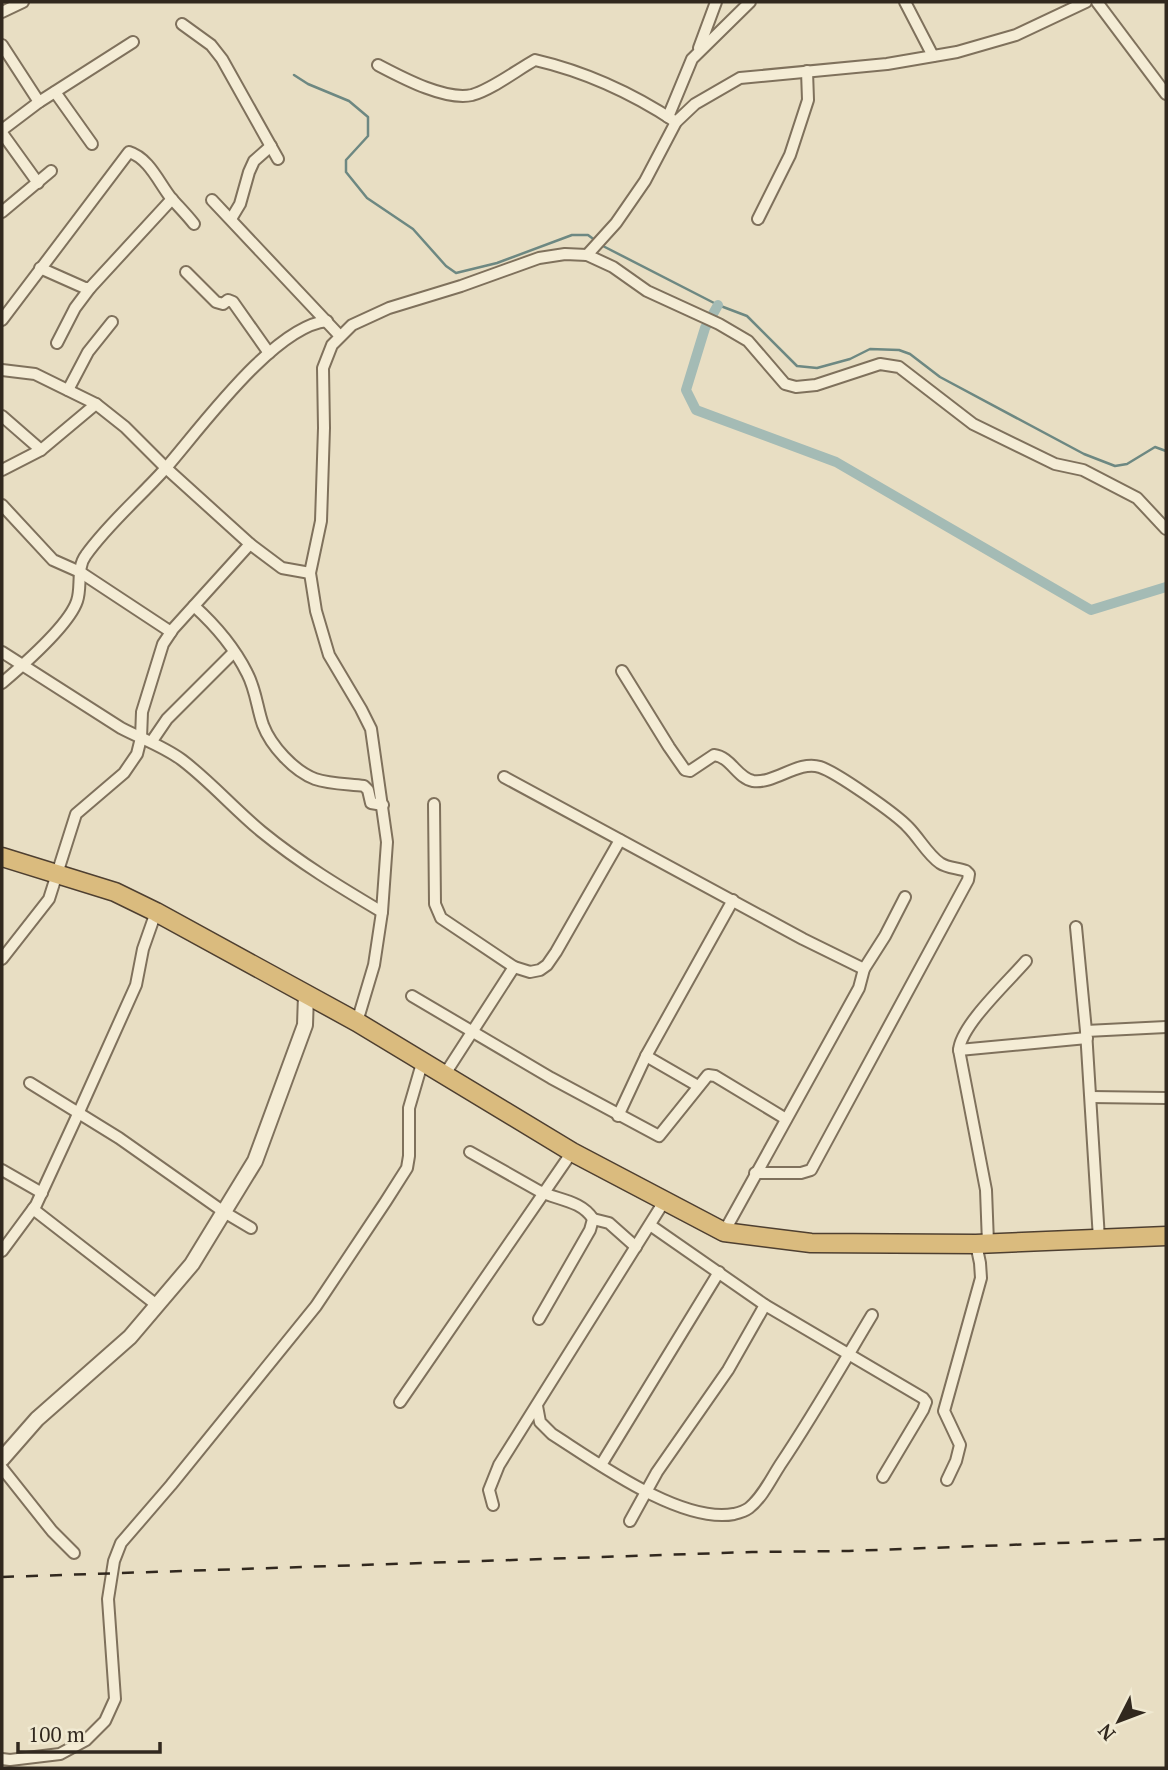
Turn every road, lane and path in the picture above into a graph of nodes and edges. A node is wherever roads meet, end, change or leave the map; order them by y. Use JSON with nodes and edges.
{"nodes":[{"id":1,"x":716,"y":2,"type":"edge"},
{"id":2,"x":750,"y":2,"type":"edge"},
{"id":3,"x":905,"y":2,"type":"edge"},
{"id":4,"x":1086,"y":2,"type":"edge"},
{"id":5,"x":1097,"y":2,"type":"edge"},
{"id":6,"x":17,"y":3,"type":"edge"},
{"id":7,"x":2,"y":12,"type":"edge"},
{"id":8,"x":181,"y":24,"type":"dead end"},
{"id":9,"x":133,"y":42,"type":"dead end"},
{"id":10,"x":2,"y":45,"type":"edge"},
{"id":11,"x":699,"y":51,"type":"junction"},
{"id":12,"x":933,"y":56,"type":"junction"},
{"id":13,"x":378,"y":65,"type":"dead end"},
{"id":14,"x":807,"y":71,"type":"junction"},
{"id":15,"x":55,"y":92,"type":"junction"},
{"id":16,"x":1166,"y":94,"type":"edge"},
{"id":17,"x":39,"y":102,"type":"junction"},
{"id":18,"x":672,"y":119,"type":"junction"},
{"id":19,"x":2,"y":131,"type":"edge"},
{"id":20,"x":92,"y":144,"type":"dead end"},
{"id":21,"x":271,"y":146,"type":"junction"},
{"id":22,"x":278,"y":159,"type":"dead end"},
{"id":23,"x":51,"y":171,"type":"dead end"},
{"id":24,"x":38,"y":183,"type":"junction"},
{"id":25,"x":172,"y":199,"type":"junction"},
{"id":26,"x":212,"y":200,"type":"dead end"},
{"id":27,"x":2,"y":212,"type":"edge"},
{"id":28,"x":231,"y":219,"type":"junction"},
{"id":29,"x":758,"y":219,"type":"dead end"},
{"id":30,"x":194,"y":224,"type":"dead end"},
{"id":31,"x":591,"y":251,"type":"junction"},
{"id":32,"x":40,"y":268,"type":"junction"},
{"id":33,"x":186,"y":272,"type":"dead end"},
{"id":34,"x":90,"y":288,"type":"junction"},
{"id":35,"x":2,"y":320,"type":"edge"},
{"id":36,"x":327,"y":321,"type":"junction"},
{"id":37,"x":112,"y":322,"type":"dead end"},
{"id":38,"x":340,"y":336,"type":"junction"},
{"id":39,"x":57,"y":343,"type":"dead end"},
{"id":40,"x":270,"y":353,"type":"junction"},
{"id":41,"x":2,"y":370,"type":"edge"},
{"id":42,"x":68,"y":390,"type":"junction"},
{"id":43,"x":96,"y":404,"type":"junction"},
{"id":44,"x":2,"y":416,"type":"edge"},
{"id":45,"x":41,"y":450,"type":"junction"},
{"id":46,"x":166,"y":468,"type":"junction"},
{"id":47,"x":2,"y":470,"type":"edge"},
{"id":48,"x":2,"y":505,"type":"edge"},
{"id":49,"x":1166,"y":529,"type":"edge"},
{"id":50,"x":250,"y":544,"type":"junction"},
{"id":51,"x":80,"y":572,"type":"junction"},
{"id":52,"x":310,"y":573,"type":"junction"},
{"id":53,"x":194,"y":606,"type":"junction"},
{"id":54,"x":171,"y":632,"type":"junction"},
{"id":55,"x":2,"y":652,"type":"edge"},
{"id":56,"x":234,"y":652,"type":"junction"},
{"id":57,"x":22,"y":665,"type":"junction"},
{"id":58,"x":622,"y":671,"type":"dead end"},
{"id":59,"x":2,"y":683,"type":"edge"},
{"id":60,"x":147,"y":739,"type":"junction"},
{"id":61,"x":504,"y":777,"type":"dead end"},
{"id":62,"x":434,"y":804,"type":"dead end"},
{"id":63,"x":383,"y":805,"type":"junction"},
{"id":64,"x":620,"y":840,"type":"junction"},
{"id":65,"x":2,"y":857,"type":"edge"},
{"id":66,"x":58,"y":873,"type":"junction"},
{"id":67,"x":905,"y":897,"type":"dead end"},
{"id":68,"x":733,"y":900,"type":"junction"},
{"id":69,"x":156,"y":912,"type":"junction"},
{"id":70,"x":382,"y":912,"type":"junction"},
{"id":71,"x":1076,"y":928,"type":"dead end"},
{"id":72,"x":2,"y":959,"type":"edge"},
{"id":73,"x":1026,"y":961,"type":"dead end"},
{"id":74,"x":514,"y":967,"type":"junction"},
{"id":75,"x":864,"y":968,"type":"junction"},
{"id":76,"x":306,"y":995,"type":"junction"},
{"id":77,"x":412,"y":996,"type":"dead end"},
{"id":78,"x":357,"y":1022,"type":"junction"},
{"id":79,"x":1166,"y":1027,"type":"edge"},
{"id":80,"x":470,"y":1032,"type":"junction"},
{"id":81,"x":1086,"y":1035,"type":"junction"},
{"id":82,"x":959,"y":1050,"type":"junction"},
{"id":83,"x":646,"y":1056,"type":"junction"},
{"id":84,"x":423,"y":1060,"type":"junction"},
{"id":85,"x":445,"y":1074,"type":"junction"},
{"id":86,"x":30,"y":1083,"type":"dead end"},
{"id":87,"x":698,"y":1086,"type":"junction"},
{"id":88,"x":1091,"y":1097,"type":"junction"},
{"id":89,"x":1166,"y":1098,"type":"edge"},
{"id":90,"x":78,"y":1114,"type":"junction"},
{"id":91,"x":618,"y":1116,"type":"junction"},
{"id":92,"x":786,"y":1119,"type":"junction"},
{"id":93,"x":470,"y":1152,"type":"dead end"},
{"id":94,"x":572,"y":1152,"type":"junction"},
{"id":95,"x":2,"y":1170,"type":"edge"},
{"id":96,"x":755,"y":1173,"type":"junction"},
{"id":97,"x":42,"y":1193,"type":"junction"},
{"id":98,"x":543,"y":1193,"type":"junction"},
{"id":99,"x":664,"y":1200,"type":"junction"},
{"id":100,"x":33,"y":1209,"type":"junction"},
{"id":101,"x":224,"y":1212,"type":"junction"},
{"id":102,"x":593,"y":1219,"type":"junction"},
{"id":103,"x":650,"y":1225,"type":"junction"},
{"id":104,"x":251,"y":1228,"type":"dead end"},
{"id":105,"x":724,"y":1232,"type":"junction"},
{"id":106,"x":1166,"y":1237,"type":"edge"},
{"id":107,"x":1099,"y":1239,"type":"junction"},
{"id":108,"x":982,"y":1243,"type":"junction"},
{"id":109,"x":636,"y":1247,"type":"junction"},
{"id":110,"x":2,"y":1251,"type":"edge"},
{"id":111,"x":719,"y":1272,"type":"junction"},
{"id":112,"x":765,"y":1305,"type":"junction"},
{"id":113,"x":158,"y":1306,"type":"junction"},
{"id":114,"x":872,"y":1315,"type":"dead end"},
{"id":115,"x":539,"y":1319,"type":"dead end"},
{"id":116,"x":849,"y":1354,"type":"junction"},
{"id":117,"x":400,"y":1402,"type":"dead end"},
{"id":118,"x":537,"y":1406,"type":"junction"},
{"id":119,"x":2,"y":1459,"type":"edge"},
{"id":120,"x":601,"y":1465,"type":"junction"},
{"id":121,"x":2,"y":1468,"type":"edge"},
{"id":122,"x":883,"y":1477,"type":"dead end"},
{"id":123,"x":947,"y":1480,"type":"dead end"},
{"id":124,"x":646,"y":1490,"type":"junction"},
{"id":125,"x":493,"y":1505,"type":"dead end"},
{"id":126,"x":630,"y":1521,"type":"dead end"},
{"id":127,"x":74,"y":1553,"type":"dead end"},
{"id":128,"x":2,"y":1759,"type":"edge"}],
"edges":[{"from":1,"to":11,"type":"street"},
{"from":2,"to":11,"type":"street"},
{"from":3,"to":12,"type":"street"},
{"from":4,"to":12,"type":"street"},
{"from":5,"to":16,"type":"street"},
{"from":6,"to":7,"type":"street"},
{"from":8,"to":21,"type":"street"},
{"from":9,"to":15,"type":"street"},
{"from":10,"to":17,"type":"street"},
{"from":11,"to":18,"type":"street"},
{"from":12,"to":14,"type":"street"},
{"from":13,"to":18,"type":"street"},
{"from":14,"to":18,"type":"street"},
{"from":14,"to":29,"type":"street"},
{"from":15,"to":17,"type":"street"},
{"from":15,"to":20,"type":"street"},
{"from":17,"to":19,"type":"street"},
{"from":18,"to":31,"type":"street"},
{"from":19,"to":24,"type":"street"},
{"from":21,"to":22,"type":"street"},
{"from":21,"to":28,"type":"street"},
{"from":23,"to":24,"type":"street"},
{"from":24,"to":27,"type":"street"},
{"from":25,"to":30,"type":"street"},
{"from":25,"to":32,"type":"street"},
{"from":25,"to":34,"type":"street"},
{"from":26,"to":28,"type":"street"},
{"from":28,"to":36,"type":"street"},
{"from":31,"to":38,"type":"street"},
{"from":31,"to":49,"type":"street"},
{"from":32,"to":34,"type":"street"},
{"from":32,"to":35,"type":"street"},
{"from":33,"to":40,"type":"street"},
{"from":34,"to":39,"type":"street"},
{"from":36,"to":38,"type":"street"},
{"from":36,"to":40,"type":"street"},
{"from":37,"to":42,"type":"street"},
{"from":38,"to":52,"type":"street"},
{"from":40,"to":46,"type":"street"},
{"from":41,"to":42,"type":"street"},
{"from":42,"to":43,"type":"street"},
{"from":43,"to":45,"type":"street"},
{"from":43,"to":46,"type":"street"},
{"from":44,"to":45,"type":"street"},
{"from":45,"to":47,"type":"street"},
{"from":46,"to":50,"type":"street"},
{"from":46,"to":51,"type":"street"},
{"from":48,"to":51,"type":"street"},
{"from":50,"to":52,"type":"street"},
{"from":50,"to":53,"type":"street"},
{"from":51,"to":54,"type":"street"},
{"from":51,"to":57,"type":"street"},
{"from":52,"to":63,"type":"street"},
{"from":53,"to":54,"type":"street"},
{"from":53,"to":56,"type":"street"},
{"from":54,"to":60,"type":"street"},
{"from":55,"to":57,"type":"street"},
{"from":56,"to":60,"type":"street"},
{"from":56,"to":63,"type":"street"},
{"from":57,"to":59,"type":"street"},
{"from":57,"to":60,"type":"street"},
{"from":58,"to":96,"type":"street"},
{"from":60,"to":66,"type":"street"},
{"from":60,"to":70,"type":"street"},
{"from":61,"to":64,"type":"street"},
{"from":62,"to":74,"type":"street"},
{"from":63,"to":70,"type":"street"},
{"from":64,"to":68,"type":"street"},
{"from":64,"to":74,"type":"street"},
{"from":65,"to":66,"type":"highway"},
{"from":66,"to":69,"type":"highway"},
{"from":66,"to":72,"type":"street"},
{"from":67,"to":75,"type":"street"},
{"from":68,"to":75,"type":"street"},
{"from":68,"to":83,"type":"street"},
{"from":69,"to":76,"type":"highway"},
{"from":69,"to":90,"type":"street"},
{"from":70,"to":78,"type":"street"},
{"from":71,"to":81,"type":"street"},
{"from":73,"to":82,"type":"street"},
{"from":74,"to":80,"type":"street"},
{"from":75,"to":92,"type":"street"},
{"from":76,"to":78,"type":"highway"},
{"from":76,"to":101,"type":"street"},
{"from":77,"to":80,"type":"street"},
{"from":78,"to":84,"type":"highway"},
{"from":79,"to":81,"type":"street"},
{"from":80,"to":85,"type":"street"},
{"from":80,"to":91,"type":"street"},
{"from":81,"to":82,"type":"street"},
{"from":81,"to":88,"type":"street"},
{"from":82,"to":108,"type":"street"},
{"from":83,"to":87,"type":"street"},
{"from":83,"to":91,"type":"street"},
{"from":84,"to":85,"type":"highway"},
{"from":84,"to":128,"type":"street"},
{"from":85,"to":94,"type":"highway"},
{"from":86,"to":90,"type":"street"},
{"from":87,"to":91,"type":"street"},
{"from":87,"to":92,"type":"street"},
{"from":88,"to":89,"type":"street"},
{"from":88,"to":107,"type":"street"},
{"from":90,"to":97,"type":"street"},
{"from":90,"to":101,"type":"street"},
{"from":92,"to":96,"type":"street"},
{"from":93,"to":98,"type":"street"},
{"from":94,"to":98,"type":"street"},
{"from":94,"to":99,"type":"highway"},
{"from":95,"to":97,"type":"street"},
{"from":96,"to":105,"type":"street"},
{"from":97,"to":100,"type":"street"},
{"from":98,"to":102,"type":"street"},
{"from":98,"to":117,"type":"street"},
{"from":99,"to":103,"type":"street"},
{"from":99,"to":105,"type":"highway"},
{"from":100,"to":110,"type":"street"},
{"from":100,"to":113,"type":"street"},
{"from":101,"to":104,"type":"street"},
{"from":101,"to":113,"type":"street"},
{"from":102,"to":109,"type":"street"},
{"from":102,"to":115,"type":"street"},
{"from":103,"to":109,"type":"street"},
{"from":103,"to":111,"type":"street"},
{"from":105,"to":108,"type":"highway"},
{"from":106,"to":107,"type":"highway"},
{"from":107,"to":108,"type":"highway"},
{"from":108,"to":123,"type":"street"},
{"from":109,"to":118,"type":"street"},
{"from":111,"to":112,"type":"street"},
{"from":111,"to":120,"type":"street"},
{"from":112,"to":116,"type":"street"},
{"from":112,"to":124,"type":"street"},
{"from":113,"to":119,"type":"street"},
{"from":114,"to":116,"type":"street"},
{"from":116,"to":122,"type":"street"},
{"from":116,"to":124,"type":"street"},
{"from":118,"to":120,"type":"street"},
{"from":118,"to":125,"type":"street"},
{"from":120,"to":124,"type":"street"},
{"from":121,"to":127,"type":"street"},
{"from":124,"to":126,"type":"street"}]}
